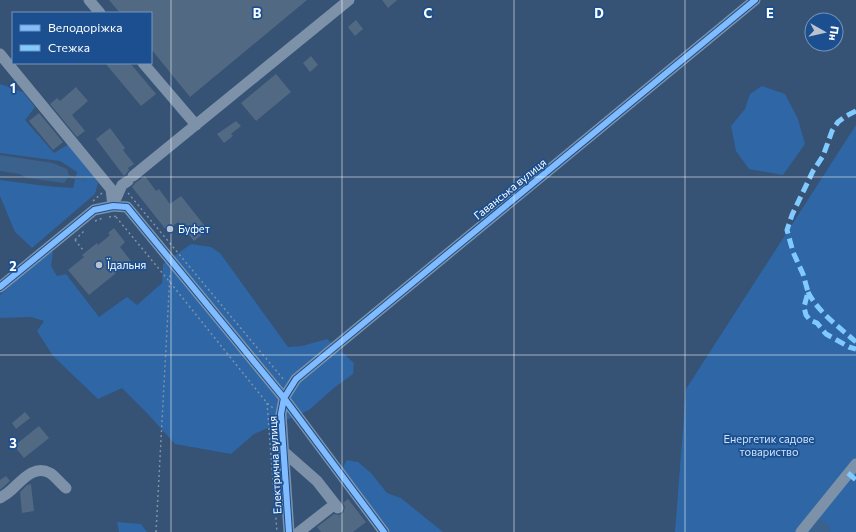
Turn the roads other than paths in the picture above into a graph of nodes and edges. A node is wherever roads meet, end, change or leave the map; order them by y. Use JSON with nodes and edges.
{"nodes":[{"id":1,"x":89,"y":0,"type":"edge"},
{"id":2,"x":349,"y":0,"type":"edge"},
{"id":3,"x":754,"y":0,"type":"edge"},
{"id":4,"x":99,"y":12,"type":"edge"},
{"id":5,"x":0,"y":54,"type":"edge"},
{"id":6,"x":144,"y":64,"type":"edge"},
{"id":7,"x":196,"y":125,"type":"junction"},
{"id":8,"x":114,"y":211,"type":"junction"},
{"id":9,"x":0,"y":287,"type":"edge"},
{"id":10,"x":284,"y":398,"type":"junction"},
{"id":11,"x":284,"y":452,"type":"junction"},
{"id":12,"x":856,"y":464,"type":"edge"},
{"id":13,"x":66,"y":488,"type":"dead end"},
{"id":14,"x":0,"y":498,"type":"edge"},
{"id":15,"x":289,"y":532,"type":"edge"},
{"id":16,"x":299,"y":532,"type":"edge"},
{"id":17,"x":384,"y":532,"type":"edge"},
{"id":18,"x":802,"y":532,"type":"edge"}],
"edges":[{"from":1,"to":4,"type":"street"},
{"from":2,"to":7,"type":"street"},
{"from":3,"to":10,"type":"street","name":"Гаванська вулиця"},
{"from":5,"to":8,"type":"street"},
{"from":6,"to":7,"type":"street"},
{"from":7,"to":8,"type":"street"},
{"from":8,"to":9,"type":"street"},
{"from":8,"to":10,"type":"street"},
{"from":10,"to":11,"type":"street","name":"Електрична вулиця"},
{"from":10,"to":17,"type":"street"},
{"from":11,"to":15,"type":"street","name":"Електрична вулиця"},
{"from":11,"to":16,"type":"street"},
{"from":12,"to":18,"type":"street"},
{"from":13,"to":14,"type":"street"}]}
